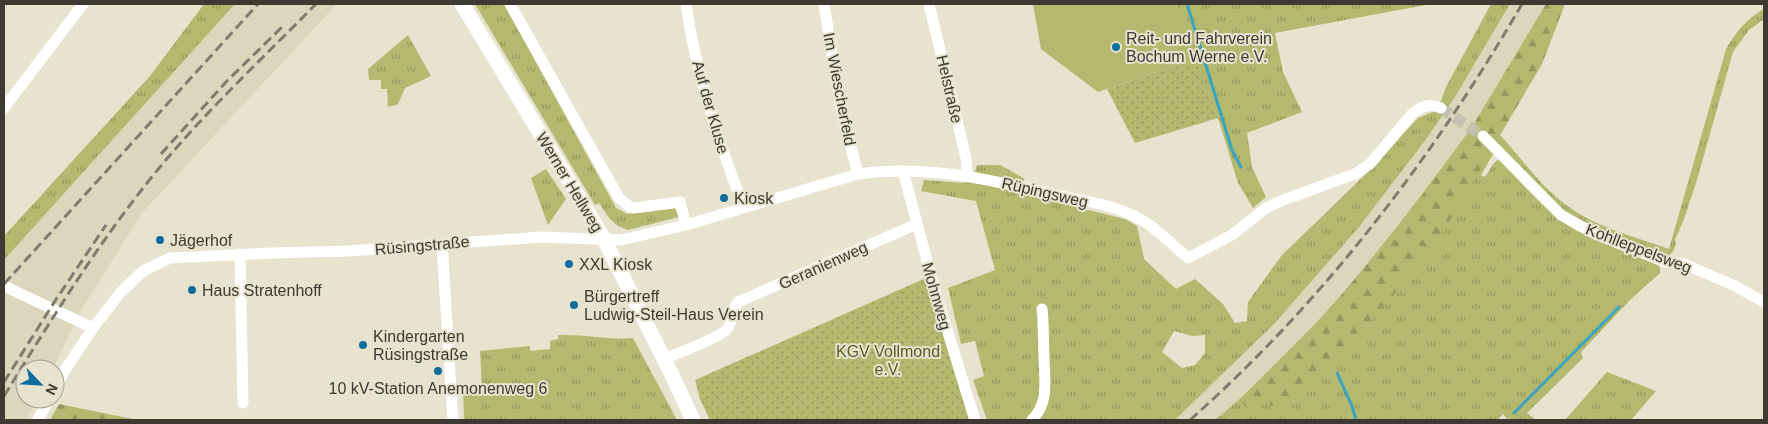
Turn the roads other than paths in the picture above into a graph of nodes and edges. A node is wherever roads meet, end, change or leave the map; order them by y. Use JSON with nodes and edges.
{"nodes":[{"id":1,"x":84,"y":4,"type":"edge"},
{"id":2,"x":462,"y":4,"type":"edge"},
{"id":3,"x":510,"y":4,"type":"edge"},
{"id":4,"x":686,"y":4,"type":"edge"},
{"id":5,"x":824,"y":4,"type":"edge"},
{"id":6,"x":929,"y":4,"type":"edge"},
{"id":7,"x":4,"y":108,"type":"edge"},
{"id":8,"x":1441,"y":108,"type":"tunnel mouth"},
{"id":9,"x":1483,"y":136,"type":"tunnel mouth"},
{"id":10,"x":903,"y":171,"type":"junction"},
{"id":11,"x":858,"y":174,"type":"junction"},
{"id":12,"x":968,"y":175,"type":"junction"},
{"id":13,"x":744,"y":207,"type":"junction"},
{"id":14,"x":917,"y":224,"type":"junction"},
{"id":15,"x":686,"y":225,"type":"junction"},
{"id":16,"x":604,"y":239,"type":"junction"},
{"id":17,"x":442,"y":244,"type":"junction"},
{"id":18,"x":240,"y":254,"type":"junction"},
{"id":19,"x":4,"y":286,"type":"edge"},
{"id":20,"x":1764,"y":302,"type":"edge"},
{"id":21,"x":1042,"y":309,"type":"dead end"},
{"id":22,"x":93,"y":328,"type":"junction"},
{"id":23,"x":664,"y":359,"type":"junction"},
{"id":24,"x":65,"y":370,"type":"edge"},
{"id":25,"x":243,"y":403,"type":"dead end"},
{"id":26,"x":453,"y":420,"type":"edge"},
{"id":27,"x":692,"y":420,"type":"edge"},
{"id":28,"x":975,"y":420,"type":"edge"},
{"id":29,"x":1032,"y":420,"type":"edge"}],
"edges":[{"from":1,"to":7,"type":"street"},
{"from":2,"to":16,"type":"main road","name":"Werner Hellweg"},
{"from":3,"to":15,"type":"street","name":"Werner Hellweg"},
{"from":4,"to":13,"type":"street","name":"Auf der Kluse"},
{"from":5,"to":11,"type":"street","name":"Im Wiescherfeld"},
{"from":6,"to":12,"type":"street","name":"Helstraße"},
{"from":8,"to":12,"type":"street","name":"Rüpingsweg"},
{"from":9,"to":20,"type":"street","name":"Kohlleppelsweg"},
{"from":10,"to":11,"type":"street","name":"Rüpingsweg"},
{"from":10,"to":12,"type":"street","name":"Rüpingsweg"},
{"from":10,"to":14,"type":"street","name":"Mohnweg"},
{"from":11,"to":13,"type":"street","name":"Rüpingsweg"},
{"from":13,"to":15,"type":"street","name":"Rüpingsweg"},
{"from":14,"to":23,"type":"street","name":"Geranienweg"},
{"from":14,"to":28,"type":"street","name":"Mohnweg"},
{"from":15,"to":16,"type":"street","name":"Rüpingsweg"},
{"from":16,"to":17,"type":"street","name":"Rüsingstraße"},
{"from":16,"to":23,"type":"main road","name":"Werner Hellweg"},
{"from":17,"to":18,"type":"street","name":"Rüsingstraße"},
{"from":17,"to":26,"type":"street"},
{"from":18,"to":22,"type":"street","name":"Rüsingstraße"},
{"from":18,"to":25,"type":"street"},
{"from":19,"to":22,"type":"street"},
{"from":21,"to":29,"type":"street"},
{"from":22,"to":24,"type":"street","name":"Rüsingstraße"},
{"from":23,"to":27,"type":"main road","name":"Werner Hellweg"}]}
